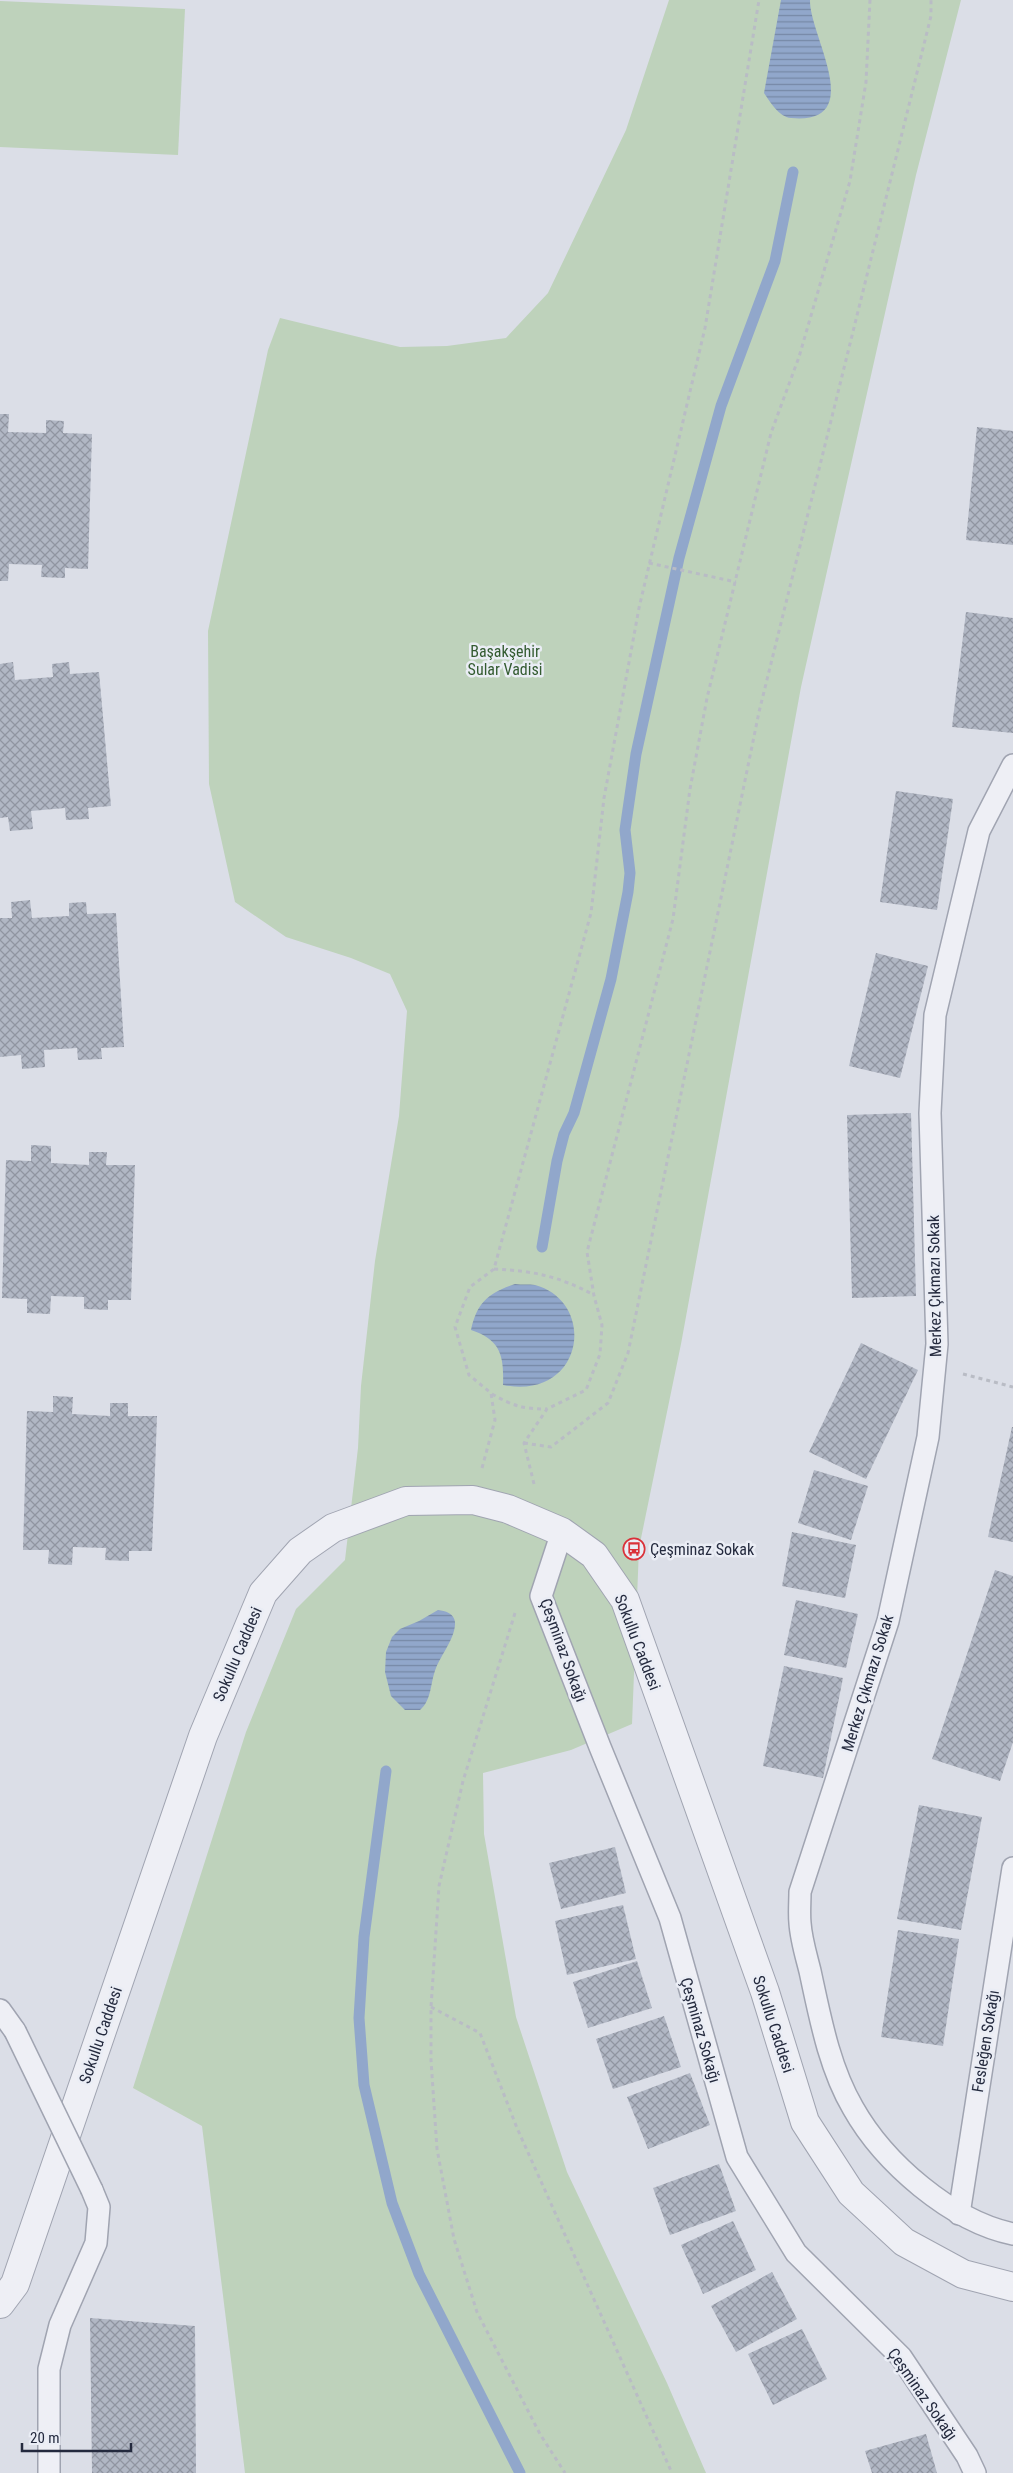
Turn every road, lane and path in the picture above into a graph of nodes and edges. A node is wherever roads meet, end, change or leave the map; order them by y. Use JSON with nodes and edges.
{"nodes":[{"id":1,"x":759,"y":0,"type":"edge"},
{"id":2,"x":870,"y":0,"type":"edge"},
{"id":3,"x":931,"y":0,"type":"edge"},
{"id":4,"x":649,"y":563,"type":"junction"},
{"id":5,"x":736,"y":582,"type":"junction"},
{"id":6,"x":1013,"y":765,"type":"edge"},
{"id":7,"x":494,"y":1269,"type":"junction"},
{"id":8,"x":594,"y":1296,"type":"junction"},
{"id":9,"x":935,"y":1366,"type":"junction"},
{"id":10,"x":1013,"y":1387,"type":"edge"},
{"id":11,"x":491,"y":1393,"type":"junction"},
{"id":12,"x":548,"y":1409,"type":"junction"},
{"id":13,"x":524,"y":1443,"type":"junction"},
{"id":14,"x":473,"y":1500,"type":"junction"},
{"id":15,"x":552,"y":1528,"type":"junction"},
{"id":16,"x":516,"y":1607,"type":"dead end"},
{"id":17,"x":1013,"y":1868,"type":"edge"},
{"id":18,"x":431,"y":2007,"type":"junction"},
{"id":19,"x":0,"y":2010,"type":"edge"},
{"id":20,"x":959,"y":2214,"type":"junction"},
{"id":21,"x":1013,"y":2234,"type":"edge"},
{"id":22,"x":1013,"y":2287,"type":"edge"},
{"id":23,"x":0,"y":2304,"type":"edge"},
{"id":24,"x":49,"y":2473,"type":"edge"},
{"id":25,"x":566,"y":2473,"type":"edge"},
{"id":26,"x":672,"y":2473,"type":"edge"},
{"id":27,"x":975,"y":2473,"type":"edge"}],
"edges":[{"from":1,"to":4,"type":"path"},
{"from":2,"to":5,"type":"path"},
{"from":3,"to":13,"type":"path"},
{"from":4,"to":5,"type":"path"},
{"from":4,"to":7,"type":"path"},
{"from":5,"to":8,"type":"path"},
{"from":6,"to":9,"type":"lane","name":"Merkez Çıkmazı Sokak"},
{"from":7,"to":8,"type":"path"},
{"from":7,"to":11,"type":"path"},
{"from":8,"to":12,"type":"path"},
{"from":9,"to":10,"type":"path"},
{"from":9,"to":20,"type":"lane","name":"Merkez Çıkmazı Sokak"},
{"from":11,"to":12,"type":"path"},
{"from":11,"to":14,"type":"path"},
{"from":12,"to":13,"type":"path"},
{"from":13,"to":15,"type":"path"},
{"from":14,"to":15,"type":"street","name":"Sokullu Caddesi"},
{"from":14,"to":23,"type":"street","name":"Sokullu Caddesi"},
{"from":15,"to":22,"type":"street","name":"Sokullu Caddesi"},
{"from":15,"to":27,"type":"lane","name":"Çeşminaz Sokağı"},
{"from":16,"to":18,"type":"path"},
{"from":17,"to":20,"type":"lane","name":"Fesleğen Sokağı"},
{"from":18,"to":25,"type":"path"},
{"from":18,"to":26,"type":"path"},
{"from":19,"to":24,"type":"lane","bridge":true},
{"from":20,"to":21,"type":"lane","name":"Merkez Çıkmazı Sokak"}]}
